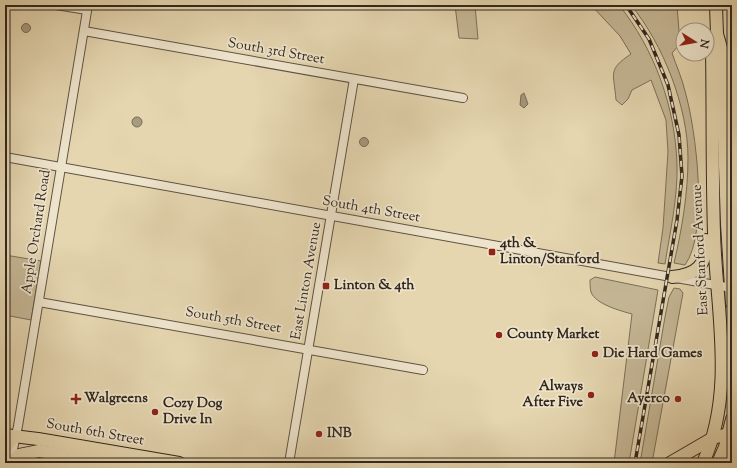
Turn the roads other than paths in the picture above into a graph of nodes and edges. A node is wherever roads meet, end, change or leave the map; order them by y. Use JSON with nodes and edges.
{"nodes":[{"id":1,"x":56,"y":5,"type":"edge"},
{"id":2,"x":716,"y":5,"type":"edge"},
{"id":3,"x":88,"y":8,"type":"edge"},
{"id":4,"x":84,"y":30,"type":"junction"},
{"id":5,"x":717,"y":34,"type":"junction"},
{"id":6,"x":354,"y":79,"type":"junction"},
{"id":7,"x":463,"y":98,"type":"dead end"},
{"id":8,"x":5,"y":157,"type":"edge"},
{"id":9,"x":61,"y":167,"type":"junction"},
{"id":10,"x":712,"y":179,"type":"junction"},
{"id":11,"x":332,"y":216,"type":"junction"},
{"id":12,"x":730,"y":252,"type":"edge"},
{"id":13,"x":672,"y":277,"type":"junction"},
{"id":14,"x":716,"y":286,"type":"junction"},
{"id":15,"x":732,"y":288,"type":"edge"},
{"id":16,"x":39,"y":302,"type":"junction"},
{"id":17,"x":732,"y":304,"type":"edge"},
{"id":18,"x":309,"y":350,"type":"junction"},
{"id":19,"x":423,"y":370,"type":"dead end"},
{"id":20,"x":732,"y":419,"type":"edge"},
{"id":21,"x":730,"y":433,"type":"edge"},
{"id":22,"x":10,"y":436,"type":"edge"},
{"id":23,"x":713,"y":438,"type":"junction"},
{"id":24,"x":5,"y":447,"type":"edge"},
{"id":25,"x":10,"y":463,"type":"edge"},
{"id":26,"x":111,"y":463,"type":"edge"},
{"id":27,"x":179,"y":463,"type":"edge"},
{"id":28,"x":289,"y":463,"type":"edge"},
{"id":29,"x":670,"y":463,"type":"edge"},
{"id":30,"x":703,"y":463,"type":"edge"},
{"id":31,"x":718,"y":463,"type":"edge"}],
"edges":[{"from":1,"to":3,"type":"street"},
{"from":2,"to":5,"type":"main road","name":"East Stanford Avenue"},
{"from":3,"to":4,"type":"street","name":"Apple Orchard Road"},
{"from":4,"to":6,"type":"street","name":"South 3rd Street"},
{"from":4,"to":9,"type":"street","name":"Apple Orchard Road"},
{"from":5,"to":10,"type":"main road","name":"East Stanford Avenue"},
{"from":5,"to":12,"type":"main road","name":"East Stanford Avenue"},
{"from":6,"to":7,"type":"street","name":"South 3rd Street"},
{"from":6,"to":11,"type":"street","name":"East Linton Avenue"},
{"from":8,"to":9,"type":"street","name":"South 4th Street"},
{"from":9,"to":11,"type":"street","name":"South 4th Street"},
{"from":9,"to":16,"type":"street","name":"Apple Orchard Road"},
{"from":10,"to":13,"type":"main road"},
{"from":10,"to":14,"type":"main road","name":"East Stanford Avenue"},
{"from":11,"to":13,"type":"street","name":"South 4th Street"},
{"from":11,"to":18,"type":"street","name":"East Linton Avenue"},
{"from":12,"to":15,"type":"main road","name":"East Stanford Avenue"},
{"from":13,"to":14,"type":"street","name":"South 4th Street"},
{"from":14,"to":15,"type":"street","name":"South 4th Street"},
{"from":14,"to":23,"type":"main road","name":"East Stanford Avenue"},
{"from":15,"to":17,"type":"main road","name":"East Stanford Avenue"},
{"from":16,"to":18,"type":"street","name":"South 5th Street"},
{"from":16,"to":22,"type":"street","name":"Apple Orchard Road"},
{"from":18,"to":19,"type":"street","name":"South 5th Street"},
{"from":18,"to":28,"type":"street","name":"East Linton Avenue"},
{"from":20,"to":21,"type":"main road"},
{"from":21,"to":23,"type":"main road"},
{"from":21,"to":31,"type":"main road"},
{"from":22,"to":24,"type":"main road"},
{"from":22,"to":25,"type":"street","name":"Apple Orchard Road"},
{"from":22,"to":27,"type":"main road","name":"South 6th Street"},
{"from":23,"to":29,"type":"main road"},
{"from":23,"to":30,"type":"main road","name":"East Stanford Avenue"},
{"from":25,"to":26,"type":"main road"}]}
